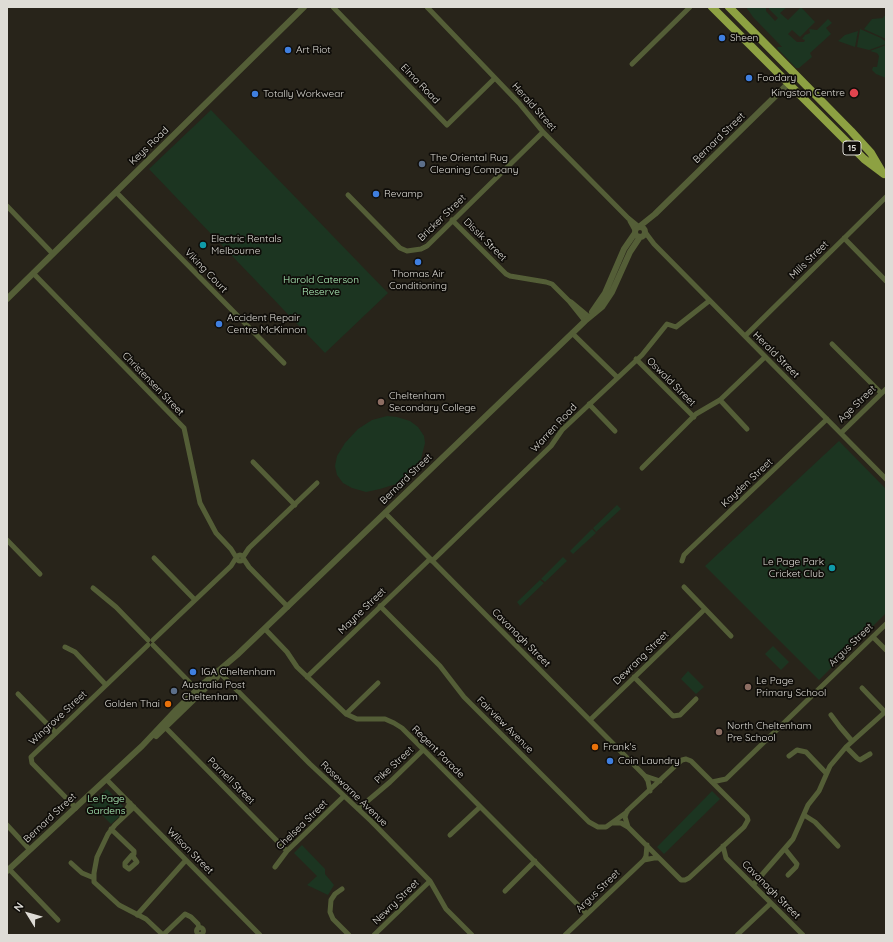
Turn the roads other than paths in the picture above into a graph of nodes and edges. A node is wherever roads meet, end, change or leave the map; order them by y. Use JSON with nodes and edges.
{"nodes":[{"id":1,"x":303,"y":7,"type":"edge"},
{"id":2,"x":333,"y":7,"type":"edge"},
{"id":3,"x":427,"y":7,"type":"edge"},
{"id":4,"x":690,"y":7,"type":"edge"},
{"id":5,"x":712,"y":7,"type":"edge"},
{"id":6,"x":729,"y":7,"type":"edge"},
{"id":7,"x":632,"y":64,"type":"dead end"},
{"id":8,"x":796,"y":76,"type":"junction"},
{"id":9,"x":495,"y":78,"type":"junction"},
{"id":10,"x":788,"y":84,"type":"junction"},
{"id":11,"x":543,"y":132,"type":"junction"},
{"id":12,"x":885,"y":175,"type":"edge"},
{"id":13,"x":116,"y":192,"type":"junction"},
{"id":14,"x":348,"y":194,"type":"dead end"},
{"id":15,"x":886,"y":197,"type":"edge"},
{"id":16,"x":7,"y":206,"type":"edge"},
{"id":17,"x":452,"y":220,"type":"junction"},
{"id":18,"x":640,"y":231,"type":"junction"},
{"id":19,"x":844,"y":238,"type":"junction"},
{"id":20,"x":53,"y":254,"type":"junction"},
{"id":21,"x":33,"y":273,"type":"junction"},
{"id":22,"x":886,"y":281,"type":"edge"},
{"id":23,"x":7,"y":299,"type":"edge"},
{"id":24,"x":709,"y":301,"type":"junction"},
{"id":25,"x":587,"y":319,"type":"junction"},
{"id":26,"x":572,"y":332,"type":"junction"},
{"id":27,"x":745,"y":336,"type":"junction"},
{"id":28,"x":832,"y":344,"type":"dead end"},
{"id":29,"x":765,"y":357,"type":"junction"},
{"id":30,"x":636,"y":359,"type":"junction"},
{"id":31,"x":284,"y":363,"type":"dead end"},
{"id":32,"x":617,"y":377,"type":"junction"},
{"id":33,"x":886,"y":389,"type":"edge"},
{"id":34,"x":881,"y":393,"type":"junction"},
{"id":35,"x":720,"y":400,"type":"junction"},
{"id":36,"x":589,"y":404,"type":"junction"},
{"id":37,"x":694,"y":417,"type":"junction"},
{"id":38,"x":827,"y":419,"type":"junction"},
{"id":39,"x":747,"y":429,"type":"dead end"},
{"id":40,"x":615,"y":431,"type":"dead end"},
{"id":41,"x":841,"y":433,"type":"junction"},
{"id":42,"x":253,"y":462,"type":"dead end"},
{"id":43,"x":642,"y":468,"type":"dead end"},
{"id":44,"x":886,"y":478,"type":"edge"},
{"id":45,"x":318,"y":483,"type":"dead end"},
{"id":46,"x":295,"y":505,"type":"junction"},
{"id":47,"x":385,"y":514,"type":"junction"},
{"id":48,"x":7,"y":540,"type":"edge"},
{"id":49,"x":154,"y":558,"type":"dead end"},
{"id":50,"x":239,"y":558,"type":"junction"},
{"id":51,"x":431,"y":560,"type":"junction"},
{"id":52,"x":682,"y":561,"type":"dead end"},
{"id":53,"x":40,"y":574,"type":"dead end"},
{"id":54,"x":684,"y":587,"type":"dead end"},
{"id":55,"x":93,"y":588,"type":"dead end"},
{"id":56,"x":195,"y":600,"type":"junction"},
{"id":57,"x":380,"y":606,"type":"junction"},
{"id":58,"x":288,"y":607,"type":"junction"},
{"id":59,"x":705,"y":609,"type":"junction"},
{"id":60,"x":886,"y":624,"type":"edge"},
{"id":61,"x":264,"y":629,"type":"junction"},
{"id":62,"x":731,"y":636,"type":"dead end"},
{"id":63,"x":873,"y":637,"type":"junction"},
{"id":64,"x":151,"y":642,"type":"junction"},
{"id":65,"x":65,"y":646,"type":"dead end"},
{"id":66,"x":886,"y":650,"type":"edge"},
{"id":67,"x":219,"y":673,"type":"junction"},
{"id":68,"x":307,"y":677,"type":"junction"},
{"id":69,"x":634,"y":677,"type":"junction"},
{"id":70,"x":378,"y":683,"type":"dead end"},
{"id":71,"x":106,"y":685,"type":"junction"},
{"id":72,"x":862,"y":688,"type":"dead end"},
{"id":73,"x":198,"y":691,"type":"junction"},
{"id":74,"x":18,"y":694,"type":"dead end"},
{"id":75,"x":696,"y":699,"type":"dead end"},
{"id":76,"x":886,"y":712,"type":"edge"},
{"id":77,"x":346,"y":714,"type":"junction"},
{"id":78,"x":831,"y":715,"type":"dead end"},
{"id":79,"x":590,"y":720,"type":"junction"},
{"id":80,"x":164,"y":726,"type":"junction"},
{"id":81,"x":56,"y":733,"type":"junction"},
{"id":82,"x":852,"y":741,"type":"junction"},
{"id":83,"x":846,"y":747,"type":"junction"},
{"id":84,"x":423,"y":750,"type":"junction"},
{"id":85,"x":870,"y":754,"type":"dead end"},
{"id":86,"x":789,"y":756,"type":"dead end"},
{"id":87,"x":826,"y":773,"type":"junction"},
{"id":88,"x":645,"y":776,"type":"junction"},
{"id":89,"x":106,"y":779,"type":"junction"},
{"id":90,"x":726,"y":779,"type":"junction"},
{"id":91,"x":660,"y":781,"type":"junction"},
{"id":92,"x":712,"y":782,"type":"junction"},
{"id":93,"x":650,"y":791,"type":"junction"},
{"id":94,"x":723,"y":793,"type":"junction"},
{"id":95,"x":344,"y":796,"type":"junction"},
{"id":96,"x":132,"y":805,"type":"junction"},
{"id":97,"x":480,"y":807,"type":"junction"},
{"id":98,"x":76,"y":808,"type":"junction"},
{"id":99,"x":358,"y":809,"type":"junction"},
{"id":100,"x":628,"y":811,"type":"junction"},
{"id":101,"x":804,"y":815,"type":"junction"},
{"id":102,"x":612,"y":823,"type":"junction"},
{"id":103,"x":7,"y":825,"type":"edge"},
{"id":104,"x":628,"y":827,"type":"junction"},
{"id":105,"x":111,"y":829,"type":"junction"},
{"id":106,"x":450,"y":835,"type":"dead end"},
{"id":107,"x":647,"y":845,"type":"junction"},
{"id":108,"x":723,"y":846,"type":"junction"},
{"id":109,"x":838,"y":846,"type":"dead end"},
{"id":110,"x":785,"y":849,"type":"junction"},
{"id":111,"x":30,"y":850,"type":"junction"},
{"id":112,"x":287,"y":851,"type":"junction"},
{"id":113,"x":132,"y":855,"type":"dead end"},
{"id":114,"x":713,"y":855,"type":"junction"},
{"id":115,"x":659,"y":858,"type":"junction"},
{"id":116,"x":726,"y":858,"type":"junction"},
{"id":117,"x":186,"y":860,"type":"junction"},
{"id":118,"x":644,"y":860,"type":"junction"},
{"id":119,"x":535,"y":861,"type":"junction"},
{"id":120,"x":71,"y":862,"type":"dead end"},
{"id":121,"x":275,"y":867,"type":"dead end"},
{"id":122,"x":8,"y":870,"type":"edge"},
{"id":123,"x":788,"y":875,"type":"dead end"},
{"id":124,"x":94,"y":878,"type":"junction"},
{"id":125,"x":430,"y":881,"type":"junction"},
{"id":126,"x":753,"y":885,"type":"junction"},
{"id":127,"x":342,"y":889,"type":"dead end"},
{"id":128,"x":504,"y":891,"type":"dead end"},
{"id":129,"x":771,"y":903,"type":"junction"},
{"id":130,"x":587,"y":914,"type":"junction"},
{"id":131,"x":137,"y":915,"type":"junction"},
{"id":132,"x":58,"y":920,"type":"dead end"},
{"id":133,"x":199,"y":928,"type":"dead end"},
{"id":134,"x":257,"y":934,"type":"edge"},
{"id":135,"x":469,"y":934,"type":"edge"},
{"id":136,"x":163,"y":935,"type":"edge"},
{"id":137,"x":349,"y":935,"type":"edge"},
{"id":138,"x":374,"y":935,"type":"edge"},
{"id":139,"x":565,"y":935,"type":"edge"},
{"id":140,"x":736,"y":935,"type":"edge"},
{"id":141,"x":803,"y":935,"type":"edge"}],
"edges":[{"from":1,"to":13,"type":"street","name":"Keys Road"},
{"from":2,"to":9,"type":"street","name":"Elma Road"},
{"from":3,"to":9,"type":"street","name":"Herald Street"},
{"from":4,"to":7,"type":"street"},
{"from":5,"to":10,"type":"highway","number":"15"},
{"from":6,"to":8,"type":"highway","number":"15"},
{"from":8,"to":10,"type":"street","name":"Bernard Street"},
{"from":8,"to":12,"type":"highway","number":"15"},
{"from":9,"to":11,"type":"street","name":"Herald Street"},
{"from":10,"to":12,"type":"highway","number":"15"},
{"from":10,"to":18,"type":"street","name":"Bernard Street"},
{"from":11,"to":17,"type":"street","name":"Bricker Street"},
{"from":11,"to":18,"type":"street","name":"Herald Street"},
{"from":13,"to":20,"type":"street","name":"Keys Road"},
{"from":13,"to":31,"type":"street","name":"Viking Court"},
{"from":14,"to":17,"type":"street","name":"Bricker Street"},
{"from":15,"to":19,"type":"street","name":"Mills Street"},
{"from":16,"to":20,"type":"street"},
{"from":17,"to":25,"type":"street","name":"Dissik Street"},
{"from":18,"to":24,"type":"street","name":"Herald Street"},
{"from":18,"to":25,"type":"street","name":"Bernard Street"},
{"from":19,"to":22,"type":"street"},
{"from":19,"to":27,"type":"street","name":"Mills Street"},
{"from":20,"to":21,"type":"street","name":"Keys Road"},
{"from":21,"to":23,"type":"street","name":"Keys Road"},
{"from":21,"to":50,"type":"street","name":"Christensen Street"},
{"from":24,"to":27,"type":"street","name":"Herald Street"},
{"from":24,"to":30,"type":"street","name":"Warren Road"},
{"from":25,"to":26,"type":"street","name":"Bernard Street"},
{"from":26,"to":32,"type":"street"},
{"from":26,"to":47,"type":"street","name":"Bernard Street"},
{"from":27,"to":29,"type":"street","name":"Herald Street"},
{"from":28,"to":34,"type":"street"},
{"from":29,"to":35,"type":"street"},
{"from":29,"to":38,"type":"street","name":"Herald Street"},
{"from":30,"to":32,"type":"street","name":"Warren Road"},
{"from":30,"to":37,"type":"street","name":"Oswald Street"},
{"from":32,"to":36,"type":"street","name":"Warren Road"},
{"from":33,"to":34,"type":"street","name":"Age Street"},
{"from":34,"to":41,"type":"street","name":"Age Street"},
{"from":35,"to":37,"type":"street"},
{"from":35,"to":39,"type":"street"},
{"from":36,"to":40,"type":"street"},
{"from":36,"to":51,"type":"street","name":"Warren Road"},
{"from":37,"to":43,"type":"street"},
{"from":38,"to":41,"type":"street","name":"Herald Street"},
{"from":38,"to":52,"type":"street","name":"Kayden Street"},
{"from":41,"to":44,"type":"street","name":"Herald Street"},
{"from":42,"to":46,"type":"street"},
{"from":45,"to":46,"type":"street","name":"Wingrove Street"},
{"from":46,"to":50,"type":"street","name":"Wingrove Street"},
{"from":47,"to":51,"type":"street","name":"Cavanagh Street"},
{"from":47,"to":58,"type":"street","name":"Bernard Street"},
{"from":48,"to":53,"type":"street"},
{"from":49,"to":56,"type":"street"},
{"from":50,"to":56,"type":"street","name":"Wingrove Street"},
{"from":50,"to":58,"type":"street","name":"Christensen Street"},
{"from":51,"to":57,"type":"street","name":"Mayne Street"},
{"from":51,"to":79,"type":"street","name":"Cavanagh Street"},
{"from":54,"to":59,"type":"street"},
{"from":55,"to":64,"type":"street"},
{"from":56,"to":64,"type":"street","name":"Wingrove Street"},
{"from":57,"to":68,"type":"street","name":"Mayne Street"},
{"from":57,"to":102,"type":"street","name":"Fairview Avenue"},
{"from":58,"to":61,"type":"street","name":"Bernard Street"},
{"from":59,"to":62,"type":"street"},
{"from":59,"to":69,"type":"street","name":"Dewrang Street"},
{"from":60,"to":63,"type":"street","name":"Argus Street"},
{"from":61,"to":67,"type":"street","name":"Bernard Street"},
{"from":61,"to":68,"type":"street","name":"Regent Parade"},
{"from":63,"to":66,"type":"street"},
{"from":63,"to":90,"type":"street","name":"Argus Street"},
{"from":64,"to":71,"type":"street","name":"Wingrove Street"},
{"from":64,"to":73,"type":"street"},
{"from":65,"to":71,"type":"street"},
{"from":67,"to":73,"type":"street","name":"Bernard Street"},
{"from":67,"to":95,"type":"street","name":"Rosewarne Avenue"},
{"from":68,"to":77,"type":"street","name":"Regent Parade"},
{"from":69,"to":75,"type":"street"},
{"from":69,"to":79,"type":"street","name":"Dewrang Street"},
{"from":70,"to":77,"type":"street"},
{"from":71,"to":81,"type":"street","name":"Wingrove Street"},
{"from":72,"to":76,"type":"street"},
{"from":73,"to":80,"type":"street","name":"Bernard Street"},
{"from":74,"to":81,"type":"street"},
{"from":76,"to":82,"type":"street"},
{"from":77,"to":84,"type":"street","name":"Regent Parade"},
{"from":78,"to":82,"type":"street"},
{"from":79,"to":88,"type":"street","name":"Cavanagh Street"},
{"from":80,"to":89,"type":"street","name":"Bernard Street"},
{"from":80,"to":112,"type":"street","name":"Parnell Street"},
{"from":81,"to":98,"type":"street","name":"Wingrove Street"},
{"from":82,"to":83,"type":"street"},
{"from":83,"to":85,"type":"street"},
{"from":83,"to":87,"type":"street"},
{"from":84,"to":97,"type":"street","name":"Regent Parade"},
{"from":84,"to":99,"type":"street","name":"Pike Street"},
{"from":86,"to":87,"type":"street"},
{"from":87,"to":101,"type":"street"},
{"from":88,"to":91,"type":"street","name":"Cavanagh Street"},
{"from":88,"to":93,"type":"street","name":"Cavanagh Street"},
{"from":89,"to":96,"type":"street","name":"Wilson Street"},
{"from":89,"to":98,"type":"street","name":"Bernard Street"},
{"from":90,"to":92,"type":"street"},
{"from":90,"to":94,"type":"street"},
{"from":91,"to":92,"type":"street"},
{"from":91,"to":93,"type":"street"},
{"from":92,"to":94,"type":"street"},
{"from":93,"to":100,"type":"street"},
{"from":94,"to":108,"type":"street"},
{"from":95,"to":99,"type":"street","name":"Rosewarne Avenue"},
{"from":95,"to":112,"type":"street","name":"Chelsea Street"},
{"from":96,"to":105,"type":"street"},
{"from":96,"to":117,"type":"street","name":"Wilson Street"},
{"from":97,"to":106,"type":"street"},
{"from":97,"to":119,"type":"street","name":"Regent Parade"},
{"from":98,"to":111,"type":"street","name":"Bernard Street"},
{"from":99,"to":125,"type":"street","name":"Rosewarne Avenue"},
{"from":100,"to":102,"type":"street"},
{"from":100,"to":104,"type":"street"},
{"from":101,"to":109,"type":"street"},
{"from":101,"to":110,"type":"street"},
{"from":102,"to":104,"type":"street"},
{"from":103,"to":111,"type":"street"},
{"from":104,"to":107,"type":"street"},
{"from":105,"to":113,"type":"street"},
{"from":105,"to":124,"type":"street"},
{"from":107,"to":115,"type":"street"},
{"from":107,"to":118,"type":"street"},
{"from":108,"to":114,"type":"street"},
{"from":108,"to":116,"type":"street"},
{"from":110,"to":123,"type":"street"},
{"from":110,"to":126,"type":"street"},
{"from":111,"to":122,"type":"street","name":"Bernard Street"},
{"from":112,"to":121,"type":"street","name":"Chelsea Street"},
{"from":114,"to":115,"type":"street"},
{"from":114,"to":116,"type":"street"},
{"from":115,"to":118,"type":"street"},
{"from":116,"to":126,"type":"street","name":"Cavanagh Street"},
{"from":117,"to":131,"type":"street"},
{"from":117,"to":134,"type":"street","name":"Wilson Street"},
{"from":118,"to":130,"type":"street","name":"Argus Street"},
{"from":119,"to":128,"type":"street"},
{"from":119,"to":130,"type":"street","name":"Regent Parade"},
{"from":120,"to":124,"type":"street"},
{"from":122,"to":132,"type":"street"},
{"from":124,"to":131,"type":"street"},
{"from":125,"to":135,"type":"street","name":"Rosewarne Avenue"},
{"from":125,"to":138,"type":"street","name":"Newry Street"},
{"from":126,"to":129,"type":"street","name":"Cavanagh Street"},
{"from":127,"to":137,"type":"street"},
{"from":129,"to":140,"type":"street"},
{"from":129,"to":141,"type":"street","name":"Cavanagh Street"},
{"from":130,"to":139,"type":"street","name":"Argus Street"},
{"from":131,"to":136,"type":"street"},
{"from":133,"to":136,"type":"street"}]}
